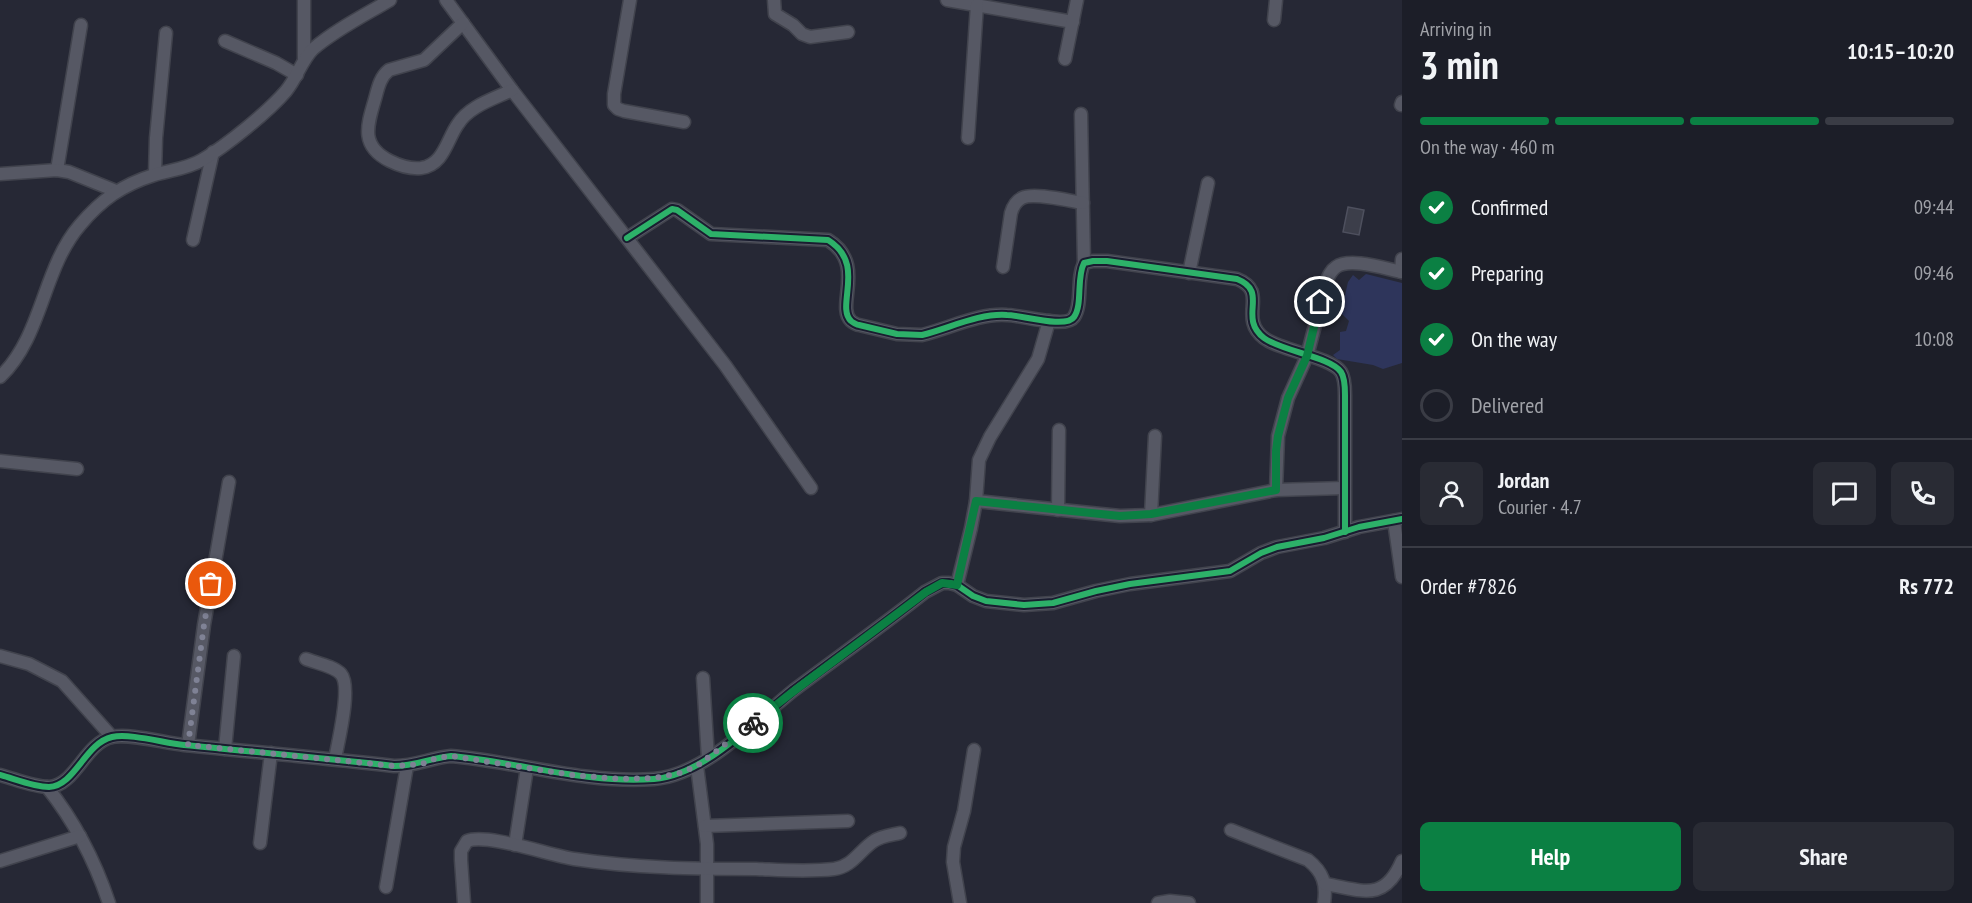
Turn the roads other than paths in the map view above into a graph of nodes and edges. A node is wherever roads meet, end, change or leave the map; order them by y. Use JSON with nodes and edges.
{"nodes":[{"id":1,"x":304,"y":0,"type":"edge"},
{"id":2,"x":390,"y":0,"type":"edge"},
{"id":3,"x":446,"y":0,"type":"edge"},
{"id":4,"x":630,"y":0,"type":"edge"},
{"id":5,"x":774,"y":0,"type":"edge"},
{"id":6,"x":947,"y":0,"type":"edge"},
{"id":7,"x":1077,"y":0,"type":"edge"},
{"id":8,"x":1276,"y":0,"type":"edge"},
{"id":9,"x":977,"y":5,"type":"junction"},
{"id":10,"x":1274,"y":20,"type":"dead end"},
{"id":11,"x":1073,"y":22,"type":"junction"},
{"id":12,"x":463,"y":23,"type":"junction"},
{"id":13,"x":81,"y":25,"type":"dead end"},
{"id":14,"x":848,"y":32,"type":"dead end"},
{"id":15,"x":166,"y":33,"type":"dead end"},
{"id":16,"x":225,"y":41,"type":"dead end"},
{"id":17,"x":1065,"y":59,"type":"dead end"},
{"id":18,"x":304,"y":60,"type":"junction"},
{"id":19,"x":297,"y":75,"type":"junction"},
{"id":20,"x":512,"y":90,"type":"junction"},
{"id":21,"x":1081,"y":114,"type":"dead end"},
{"id":22,"x":684,"y":122,"type":"dead end"},
{"id":23,"x":968,"y":138,"type":"dead end"},
{"id":24,"x":213,"y":152,"type":"junction"},
{"id":25,"x":57,"y":170,"type":"junction"},
{"id":26,"x":0,"y":174,"type":"edge"},
{"id":27,"x":155,"y":174,"type":"junction"},
{"id":28,"x":1208,"y":183,"type":"dead end"},
{"id":29,"x":116,"y":191,"type":"junction"},
{"id":30,"x":1083,"y":203,"type":"junction"},
{"id":31,"x":627,"y":238,"type":"junction"},
{"id":32,"x":193,"y":240,"type":"dead end"},
{"id":33,"x":1402,"y":259,"type":"edge"},
{"id":34,"x":1084,"y":263,"type":"junction"},
{"id":35,"x":1003,"y":267,"type":"dead end"},
{"id":36,"x":1401,"y":272,"type":"edge"},
{"id":37,"x":1189,"y":273,"type":"junction"},
{"id":38,"x":1049,"y":321,"type":"junction"},
{"id":39,"x":1307,"y":356,"type":"junction"},
{"id":40,"x":0,"y":377,"type":"edge"},
{"id":41,"x":1059,"y":430,"type":"dead end"},
{"id":42,"x":1155,"y":436,"type":"dead end"},
{"id":43,"x":0,"y":461,"type":"edge"},
{"id":44,"x":77,"y":469,"type":"dead end"},
{"id":45,"x":229,"y":482,"type":"dead end"},
{"id":46,"x":811,"y":488,"type":"dead end"},
{"id":47,"x":1344,"y":488,"type":"junction"},
{"id":48,"x":1276,"y":490,"type":"junction"},
{"id":49,"x":976,"y":501,"type":"junction"},
{"id":50,"x":1058,"y":510,"type":"junction"},
{"id":51,"x":1151,"y":514,"type":"junction"},
{"id":52,"x":1398,"y":520,"type":"edge"},
{"id":53,"x":1345,"y":532,"type":"junction"},
{"id":54,"x":1402,"y":577,"type":"edge"},
{"id":55,"x":957,"y":585,"type":"junction"},
{"id":56,"x":0,"y":656,"type":"edge"},
{"id":57,"x":234,"y":656,"type":"dead end"},
{"id":58,"x":306,"y":659,"type":"dead end"},
{"id":59,"x":703,"y":678,"type":"dead end"},
{"id":60,"x":112,"y":737,"type":"junction"},
{"id":61,"x":188,"y":745,"type":"junction"},
{"id":62,"x":225,"y":749,"type":"junction"},
{"id":63,"x":974,"y":750,"type":"dead end"},
{"id":64,"x":271,"y":753,"type":"junction"},
{"id":65,"x":708,"y":758,"type":"junction"},
{"id":66,"x":335,"y":759,"type":"junction"},
{"id":67,"x":407,"y":766,"type":"junction"},
{"id":68,"x":697,"y":766,"type":"junction"},
{"id":69,"x":527,"y":768,"type":"junction"},
{"id":70,"x":0,"y":775,"type":"edge"},
{"id":71,"x":47,"y":787,"type":"junction"},
{"id":72,"x":848,"y":821,"type":"dead end"},
{"id":73,"x":705,"y":826,"type":"junction"},
{"id":74,"x":1231,"y":830,"type":"dead end"},
{"id":75,"x":900,"y":833,"type":"dead end"},
{"id":76,"x":80,"y":836,"type":"junction"},
{"id":77,"x":260,"y":843,"type":"dead end"},
{"id":78,"x":515,"y":845,"type":"junction"},
{"id":79,"x":0,"y":861,"type":"edge"},
{"id":80,"x":1402,"y":861,"type":"edge"},
{"id":81,"x":707,"y":869,"type":"junction"},
{"id":82,"x":1325,"y":885,"type":"junction"},
{"id":83,"x":386,"y":887,"type":"dead end"},
{"id":84,"x":109,"y":903,"type":"edge"},
{"id":85,"x":464,"y":903,"type":"edge"},
{"id":86,"x":707,"y":903,"type":"edge"},
{"id":87,"x":960,"y":903,"type":"edge"},
{"id":88,"x":1158,"y":903,"type":"edge"},
{"id":89,"x":1189,"y":903,"type":"edge"},
{"id":90,"x":1324,"y":903,"type":"edge"}],
"edges":[{"from":1,"to":18,"type":"street"},
{"from":2,"to":18,"type":"street"},
{"from":3,"to":12,"type":"street"},
{"from":4,"to":22,"type":"street"},
{"from":5,"to":14,"type":"street"},
{"from":6,"to":9,"type":"street"},
{"from":7,"to":11,"type":"street"},
{"from":8,"to":10,"type":"street"},
{"from":9,"to":11,"type":"street"},
{"from":9,"to":23,"type":"street"},
{"from":11,"to":17,"type":"street"},
{"from":12,"to":20,"type":"street"},
{"from":12,"to":20,"type":"street"},
{"from":13,"to":25,"type":"street"},
{"from":15,"to":27,"type":"street"},
{"from":16,"to":19,"type":"street"},
{"from":18,"to":19,"type":"street"},
{"from":19,"to":24,"type":"street"},
{"from":20,"to":31,"type":"street"},
{"from":21,"to":30,"type":"street"},
{"from":24,"to":27,"type":"street"},
{"from":24,"to":32,"type":"street"},
{"from":25,"to":26,"type":"street"},
{"from":25,"to":29,"type":"street"},
{"from":27,"to":29,"type":"street"},
{"from":28,"to":37,"type":"street"},
{"from":29,"to":40,"type":"street"},
{"from":30,"to":34,"type":"street"},
{"from":30,"to":35,"type":"street"},
{"from":31,"to":38,"type":"street"},
{"from":31,"to":46,"type":"street"},
{"from":33,"to":36,"type":"street"},
{"from":34,"to":37,"type":"street"},
{"from":34,"to":38,"type":"street"},
{"from":36,"to":39,"type":"street"},
{"from":37,"to":39,"type":"street"},
{"from":38,"to":49,"type":"street"},
{"from":39,"to":47,"type":"street"},
{"from":39,"to":48,"type":"street"},
{"from":41,"to":50,"type":"street"},
{"from":42,"to":51,"type":"street"},
{"from":43,"to":44,"type":"street"},
{"from":45,"to":61,"type":"street"},
{"from":47,"to":48,"type":"street"},
{"from":47,"to":53,"type":"street"},
{"from":48,"to":51,"type":"street"},
{"from":49,"to":50,"type":"street"},
{"from":49,"to":55,"type":"street"},
{"from":50,"to":51,"type":"street"},
{"from":52,"to":53,"type":"street"},
{"from":52,"to":54,"type":"street"},
{"from":53,"to":55,"type":"street"},
{"from":55,"to":65,"type":"street"},
{"from":56,"to":60,"type":"street"},
{"from":57,"to":62,"type":"street"},
{"from":58,"to":66,"type":"street"},
{"from":59,"to":65,"type":"street"},
{"from":60,"to":61,"type":"street"},
{"from":60,"to":71,"type":"street"},
{"from":61,"to":62,"type":"street"},
{"from":62,"to":64,"type":"street"},
{"from":63,"to":87,"type":"street"},
{"from":64,"to":66,"type":"street"},
{"from":64,"to":77,"type":"street"},
{"from":65,"to":68,"type":"street"},
{"from":66,"to":67,"type":"street"},
{"from":67,"to":69,"type":"street"},
{"from":67,"to":83,"type":"street"},
{"from":68,"to":69,"type":"street"},
{"from":68,"to":73,"type":"street"},
{"from":69,"to":78,"type":"street"},
{"from":70,"to":71,"type":"street"},
{"from":71,"to":76,"type":"street"},
{"from":72,"to":73,"type":"street"},
{"from":73,"to":81,"type":"street"},
{"from":74,"to":82,"type":"street"},
{"from":75,"to":81,"type":"street"},
{"from":76,"to":79,"type":"street"},
{"from":76,"to":84,"type":"street"},
{"from":78,"to":81,"type":"street"},
{"from":78,"to":85,"type":"street"},
{"from":80,"to":82,"type":"street"},
{"from":81,"to":86,"type":"street"},
{"from":82,"to":90,"type":"street"},
{"from":88,"to":89,"type":"street"}]}
